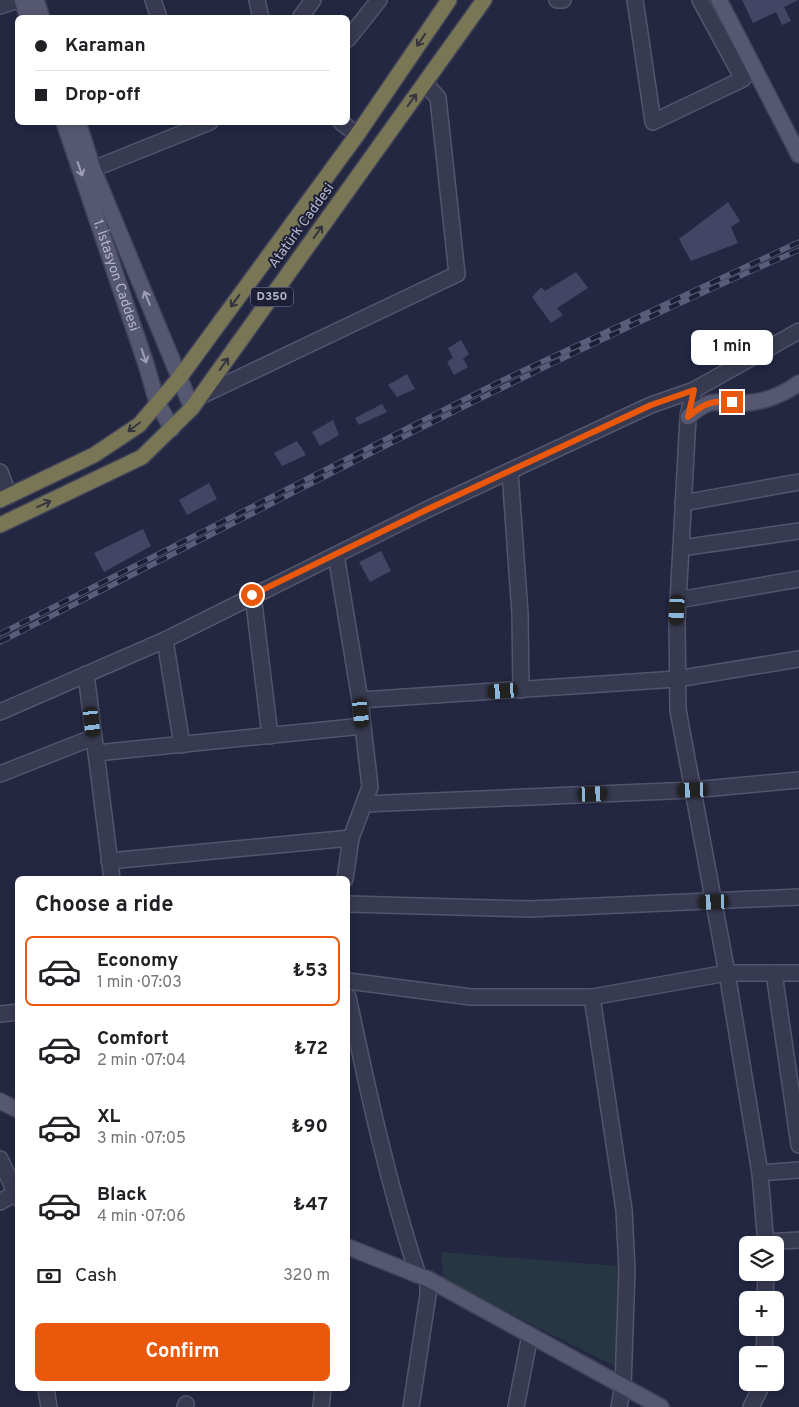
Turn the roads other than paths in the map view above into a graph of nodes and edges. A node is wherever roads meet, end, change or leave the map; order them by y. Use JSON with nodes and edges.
{"nodes":[{"id":1,"x":21,"y":0,"type":"edge"},
{"id":2,"x":36,"y":0,"type":"edge"},
{"id":3,"x":153,"y":0,"type":"edge"},
{"id":4,"x":257,"y":0,"type":"edge"},
{"id":5,"x":313,"y":0,"type":"edge"},
{"id":6,"x":378,"y":0,"type":"edge"},
{"id":7,"x":484,"y":0,"type":"edge"},
{"id":8,"x":558,"y":0,"type":"edge"},
{"id":9,"x":563,"y":0,"type":"edge"},
{"id":10,"x":635,"y":0,"type":"edge"},
{"id":11,"x":700,"y":0,"type":"edge"},
{"id":12,"x":719,"y":0,"type":"edge"},
{"id":13,"x":444,"y":2,"type":"edge"},
{"id":14,"x":0,"y":6,"type":"edge"},
{"id":15,"x":27,"y":15,"type":"edge"},
{"id":16,"x":41,"y":15,"type":"edge"},
{"id":17,"x":158,"y":15,"type":"edge"},
{"id":18,"x":260,"y":15,"type":"edge"},
{"id":19,"x":302,"y":15,"type":"edge"},
{"id":20,"x":350,"y":37,"type":"edge"},
{"id":21,"x":425,"y":83,"type":"junction"},
{"id":22,"x":65,"y":125,"type":"edge"},
{"id":23,"x":79,"y":125,"type":"edge"},
{"id":24,"x":199,"y":125,"type":"edge"},
{"id":25,"x":345,"y":125,"type":"edge"},
{"id":26,"x":357,"y":135,"type":"junction"},
{"id":27,"x":799,"y":156,"type":"edge"},
{"id":28,"x":93,"y":169,"type":"junction"},
{"id":29,"x":799,"y":331,"type":"edge"},
{"id":30,"x":180,"y":377,"type":"junction"},
{"id":31,"x":799,"y":383,"type":"edge"},
{"id":32,"x":694,"y":390,"type":"junction"},
{"id":33,"x":157,"y":402,"type":"junction"},
{"id":34,"x":197,"y":402,"type":"junction"},
{"id":35,"x":688,"y":417,"type":"junction"},
{"id":36,"x":172,"y":428,"type":"junction"},
{"id":37,"x":0,"y":472,"type":"edge"},
{"id":38,"x":510,"y":472,"type":"junction"},
{"id":39,"x":799,"y":482,"type":"edge"},
{"id":40,"x":4,"y":498,"type":"edge"},
{"id":41,"x":683,"y":503,"type":"junction"},
{"id":42,"x":0,"y":525,"type":"edge"},
{"id":43,"x":799,"y":530,"type":"edge"},
{"id":44,"x":681,"y":548,"type":"junction"},
{"id":45,"x":336,"y":555,"type":"junction"},
{"id":46,"x":799,"y":579,"type":"edge"},
{"id":47,"x":252,"y":595,"type":"junction"},
{"id":48,"x":678,"y":600,"type":"junction"},
{"id":49,"x":165,"y":640,"type":"junction"},
{"id":50,"x":799,"y":659,"type":"edge"},
{"id":51,"x":86,"y":674,"type":"junction"},
{"id":52,"x":677,"y":679,"type":"junction"},
{"id":53,"x":521,"y":690,"type":"junction"},
{"id":54,"x":360,"y":700,"type":"junction"},
{"id":55,"x":0,"y":712,"type":"edge"},
{"id":56,"x":363,"y":726,"type":"junction"},
{"id":57,"x":270,"y":736,"type":"junction"},
{"id":58,"x":94,"y":738,"type":"junction"},
{"id":59,"x":182,"y":745,"type":"junction"},
{"id":60,"x":96,"y":753,"type":"junction"},
{"id":61,"x":0,"y":774,"type":"edge"},
{"id":62,"x":799,"y":780,"type":"edge"},
{"id":63,"x":693,"y":790,"type":"junction"},
{"id":64,"x":364,"y":804,"type":"junction"},
{"id":65,"x":351,"y":838,"type":"junction"},
{"id":66,"x":109,"y":861,"type":"junction"},
{"id":67,"x":112,"y":876,"type":"edge"},
{"id":68,"x":345,"y":876,"type":"edge"},
{"id":69,"x":799,"y":897,"type":"edge"},
{"id":70,"x":714,"y":902,"type":"junction"},
{"id":71,"x":350,"y":904,"type":"edge"},
{"id":72,"x":727,"y":973,"type":"junction"},
{"id":73,"x":774,"y":973,"type":"junction"},
{"id":74,"x":799,"y":973,"type":"edge"},
{"id":75,"x":350,"y":981,"type":"edge"},
{"id":76,"x":592,"y":997,"type":"junction"},
{"id":77,"x":350,"y":1006,"type":"edge"},
{"id":78,"x":15,"y":1012,"type":"edge"},
{"id":79,"x":0,"y":1014,"type":"edge"},
{"id":80,"x":0,"y":1101,"type":"edge"},
{"id":81,"x":15,"y":1108,"type":"edge"},
{"id":82,"x":799,"y":1145,"type":"edge"},
{"id":83,"x":0,"y":1160,"type":"edge"},
{"id":84,"x":799,"y":1170,"type":"edge"},
{"id":85,"x":760,"y":1173,"type":"junction"},
{"id":86,"x":15,"y":1193,"type":"edge"},
{"id":87,"x":15,"y":1195,"type":"edge"},
{"id":88,"x":0,"y":1202,"type":"edge"},
{"id":89,"x":765,"y":1236,"type":"edge"},
{"id":90,"x":799,"y":1240,"type":"edge"},
{"id":91,"x":784,"y":1241,"type":"edge"},
{"id":92,"x":350,"y":1248,"type":"edge"},
{"id":93,"x":423,"y":1277,"type":"junction"},
{"id":94,"x":530,"y":1335,"type":"junction"},
{"id":95,"x":623,"y":1386,"type":"junction"},
{"id":96,"x":46,"y":1391,"type":"edge"},
{"id":97,"x":323,"y":1391,"type":"edge"},
{"id":98,"x":759,"y":1391,"type":"edge"},
{"id":99,"x":763,"y":1391,"type":"edge"},
{"id":100,"x":49,"y":1407,"type":"edge"},
{"id":101,"x":321,"y":1407,"type":"edge"},
{"id":102,"x":411,"y":1407,"type":"edge"},
{"id":103,"x":516,"y":1407,"type":"edge"},
{"id":104,"x":619,"y":1407,"type":"edge"},
{"id":105,"x":661,"y":1407,"type":"edge"},
{"id":106,"x":751,"y":1407,"type":"edge"},
{"id":107,"x":763,"y":1407,"type":"edge"}],
"edges":[{"from":1,"to":14,"type":"street"},
{"from":1,"to":15,"type":"main road"},
{"from":2,"to":16,"type":"main road"},
{"from":3,"to":17,"type":"street"},
{"from":4,"to":18,"type":"street"},
{"from":5,"to":19,"type":"street"},
{"from":6,"to":20,"type":"street"},
{"from":7,"to":21,"type":"highway","name":"Atatürk Caddesi","number":"D350"},
{"from":8,"to":9,"type":"street"},
{"from":10,"to":11,"type":"street"},
{"from":12,"to":27,"type":"main road"},
{"from":13,"to":26,"type":"highway","name":"Atatürk Caddesi","number":"D350","one_way":true},
{"from":34,"to":21,"type":"highway","name":"Atatürk Caddesi","number":"D350","one_way":true},
{"from":21,"to":34,"type":"street"},
{"from":22,"to":33,"type":"main road","name":"1. İstasyon Caddesi","one_way":true},
{"from":23,"to":28,"type":"main road","name":"1. İstasyon Caddesi"},
{"from":24,"to":28,"type":"street"},
{"from":25,"to":26,"type":"street"},
{"from":26,"to":30,"type":"highway","name":"Atatürk Caddesi","number":"D350","one_way":true},
{"from":30,"to":28,"type":"main road","name":"1. İstasyon Caddesi","one_way":true},
{"from":29,"to":32,"type":"street"},
{"from":30,"to":33,"type":"highway","name":"Atatürk Caddesi","number":"D350"},
{"from":30,"to":34,"type":"main road","name":"1. İstasyon Caddesi"},
{"from":31,"to":35,"type":"main road"},
{"from":32,"to":35,"type":"street"},
{"from":32,"to":38,"type":"street"},
{"from":33,"to":36,"type":"main road","name":"1. İstasyon Caddesi"},
{"from":33,"to":40,"type":"highway","name":"Atatürk Caddesi","number":"D350","one_way":true},
{"from":34,"to":36,"type":"highway","name":"Atatürk Caddesi","number":"D350"},
{"from":35,"to":41,"type":"street"},
{"from":42,"to":36,"type":"highway","name":"Atatürk Caddesi","number":"D350","one_way":true},
{"from":37,"to":40,"type":"street"},
{"from":38,"to":45,"type":"street"},
{"from":38,"to":53,"type":"street"},
{"from":39,"to":41,"type":"street"},
{"from":41,"to":44,"type":"street"},
{"from":43,"to":44,"type":"street"},
{"from":44,"to":48,"type":"street"},
{"from":45,"to":47,"type":"street"},
{"from":45,"to":54,"type":"street"},
{"from":46,"to":48,"type":"street"},
{"from":47,"to":49,"type":"street"},
{"from":47,"to":57,"type":"street"},
{"from":48,"to":52,"type":"street"},
{"from":49,"to":51,"type":"street"},
{"from":49,"to":59,"type":"street"},
{"from":50,"to":52,"type":"street"},
{"from":51,"to":55,"type":"street"},
{"from":51,"to":58,"type":"street"},
{"from":52,"to":53,"type":"street"},
{"from":52,"to":63,"type":"street"},
{"from":53,"to":54,"type":"street"},
{"from":54,"to":56,"type":"street"},
{"from":56,"to":57,"type":"street"},
{"from":56,"to":64,"type":"street"},
{"from":57,"to":59,"type":"street"},
{"from":58,"to":60,"type":"street"},
{"from":58,"to":61,"type":"street"},
{"from":59,"to":60,"type":"street"},
{"from":60,"to":66,"type":"street"},
{"from":62,"to":63,"type":"street"},
{"from":63,"to":64,"type":"street"},
{"from":63,"to":70,"type":"street"},
{"from":64,"to":65,"type":"street"},
{"from":65,"to":66,"type":"street"},
{"from":65,"to":68,"type":"street"},
{"from":66,"to":67,"type":"street"},
{"from":69,"to":70,"type":"street"},
{"from":70,"to":71,"type":"street"},
{"from":70,"to":72,"type":"street"},
{"from":72,"to":73,"type":"street"},
{"from":72,"to":76,"type":"street"},
{"from":72,"to":85,"type":"street"},
{"from":73,"to":74,"type":"street"},
{"from":73,"to":82,"type":"street"},
{"from":75,"to":76,"type":"street"},
{"from":76,"to":95,"type":"street"},
{"from":77,"to":93,"type":"street"},
{"from":78,"to":79,"type":"street"},
{"from":80,"to":81,"type":"main road"},
{"from":83,"to":86,"type":"street"},
{"from":84,"to":85,"type":"street"},
{"from":85,"to":89,"type":"street"},
{"from":87,"to":88,"type":"street"},
{"from":90,"to":91,"type":"street"},
{"from":92,"to":93,"type":"main road"},
{"from":93,"to":94,"type":"main road"},
{"from":93,"to":102,"type":"street"},
{"from":94,"to":95,"type":"main road"},
{"from":94,"to":103,"type":"street"},
{"from":95,"to":104,"type":"street"},
{"from":95,"to":105,"type":"main road"},
{"from":96,"to":100,"type":"street"},
{"from":97,"to":101,"type":"street"},
{"from":98,"to":106,"type":"street"},
{"from":99,"to":107,"type":"street"}]}
